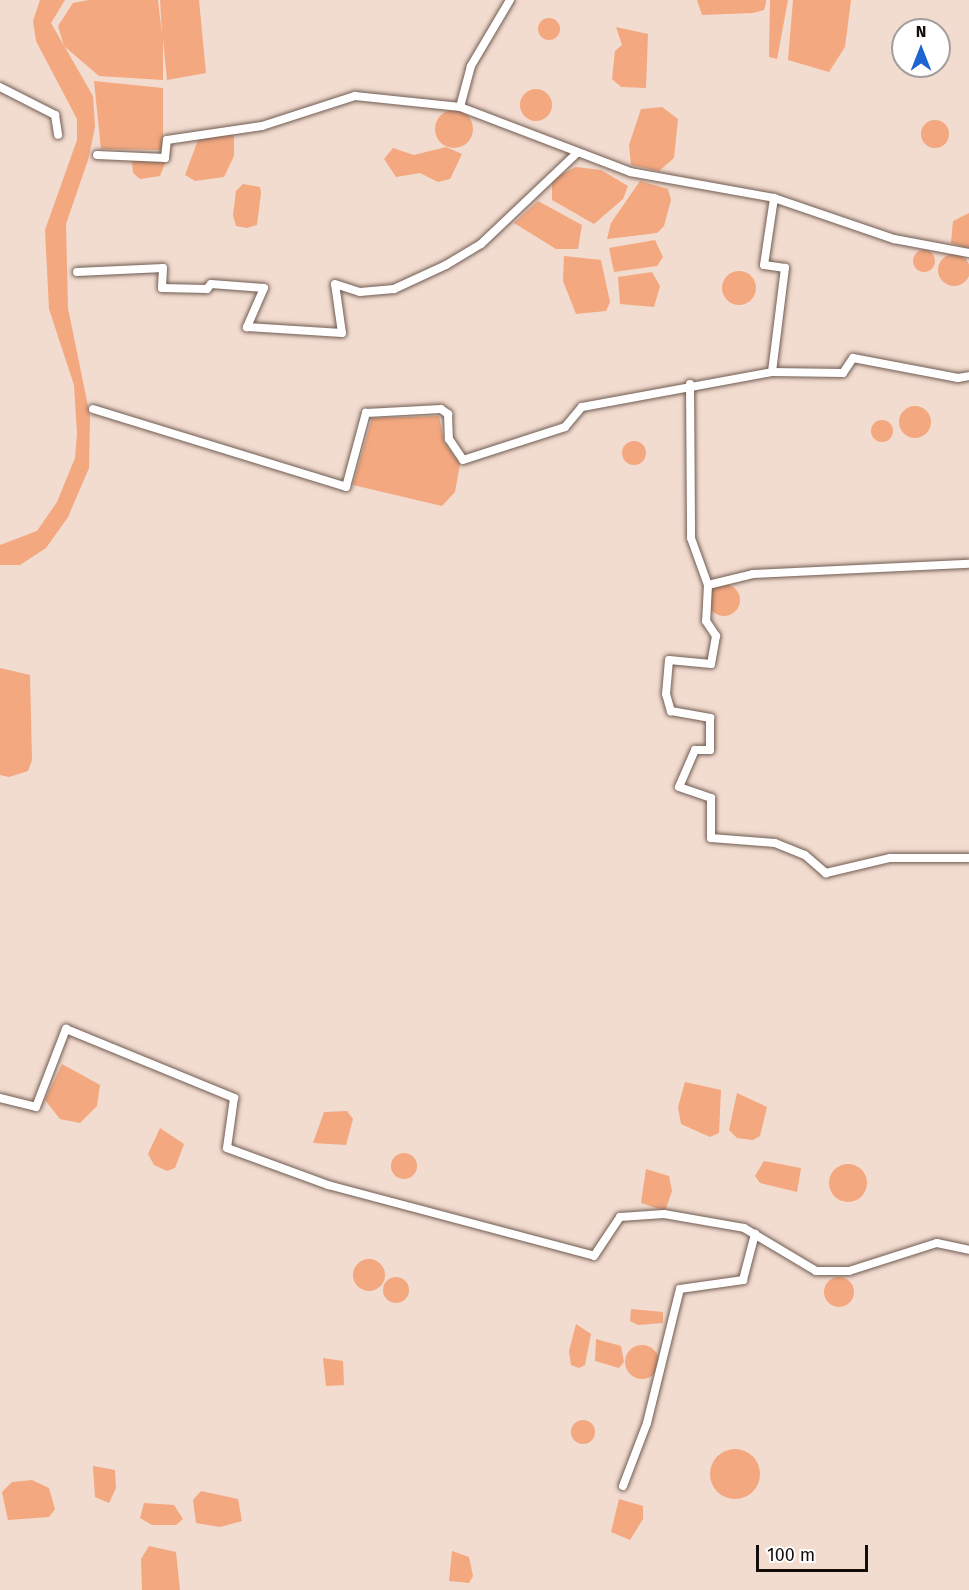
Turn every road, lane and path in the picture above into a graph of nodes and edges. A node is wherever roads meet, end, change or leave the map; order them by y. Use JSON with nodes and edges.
{"nodes":[{"id":1,"x":510,"y":0,"type":"edge"},
{"id":2,"x":0,"y":87,"type":"edge"},
{"id":3,"x":460,"y":106,"type":"junction"},
{"id":4,"x":58,"y":135,"type":"dead end"},
{"id":5,"x":576,"y":154,"type":"junction"},
{"id":6,"x":97,"y":156,"type":"dead end"},
{"id":7,"x":774,"y":198,"type":"junction"},
{"id":8,"x":969,"y":253,"type":"edge"},
{"id":9,"x":77,"y":272,"type":"dead end"},
{"id":10,"x":772,"y":372,"type":"junction"},
{"id":11,"x":969,"y":376,"type":"edge"},
{"id":12,"x":690,"y":384,"type":"junction"},
{"id":13,"x":93,"y":409,"type":"dead end"},
{"id":14,"x":969,"y":564,"type":"edge"},
{"id":15,"x":708,"y":585,"type":"junction"},
{"id":16,"x":969,"y":858,"type":"edge"},
{"id":17,"x":0,"y":1098,"type":"edge"},
{"id":18,"x":754,"y":1234,"type":"junction"},
{"id":19,"x":969,"y":1250,"type":"edge"},
{"id":20,"x":623,"y":1486,"type":"dead end"}],
"edges":[{"from":1,"to":3,"type":"street"},
{"from":2,"to":4,"type":"street"},
{"from":3,"to":5,"type":"street"},
{"from":3,"to":6,"type":"street"},
{"from":5,"to":7,"type":"street"},
{"from":5,"to":9,"type":"street"},
{"from":7,"to":8,"type":"street"},
{"from":7,"to":10,"type":"street"},
{"from":10,"to":11,"type":"street"},
{"from":10,"to":12,"type":"street"},
{"from":12,"to":13,"type":"street"},
{"from":12,"to":15,"type":"street"},
{"from":14,"to":15,"type":"street"},
{"from":15,"to":16,"type":"street"},
{"from":17,"to":18,"type":"street"},
{"from":18,"to":19,"type":"street"},
{"from":18,"to":20,"type":"street"}]}
